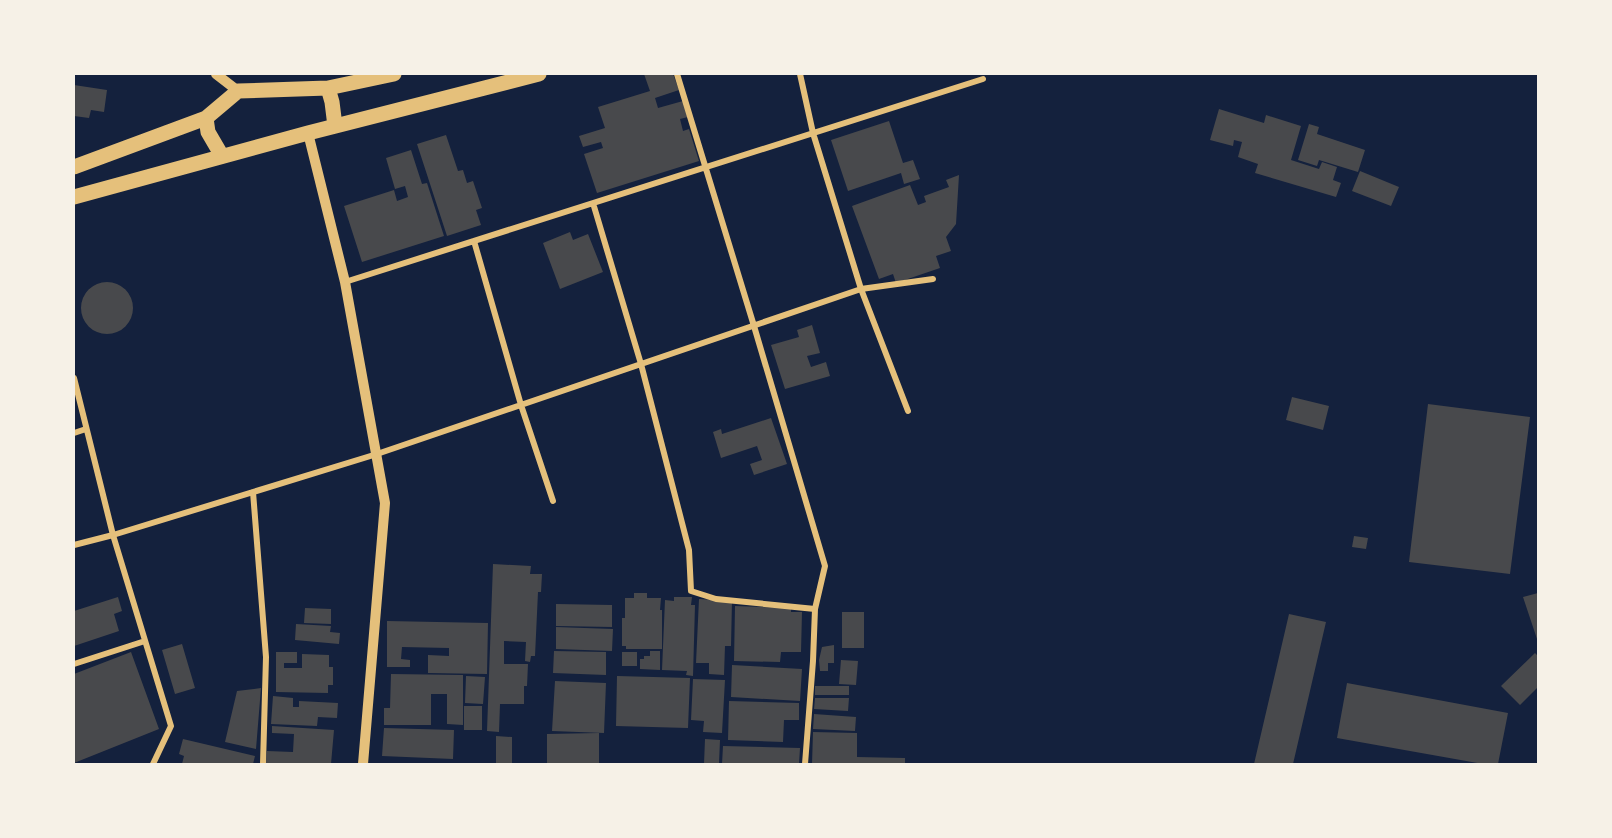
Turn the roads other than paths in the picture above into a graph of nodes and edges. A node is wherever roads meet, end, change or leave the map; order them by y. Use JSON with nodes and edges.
{"nodes":[{"id":1,"x":216,"y":74,"type":"edge"},
{"id":2,"x":394,"y":74,"type":"edge"},
{"id":3,"x":539,"y":74,"type":"edge"},
{"id":4,"x":677,"y":74,"type":"edge"},
{"id":5,"x":800,"y":74,"type":"edge"},
{"id":6,"x":983,"y":79,"type":"dead end"},
{"id":7,"x":328,"y":88,"type":"junction"},
{"id":8,"x":238,"y":91,"type":"junction"},
{"id":9,"x":206,"y":118,"type":"junction"},
{"id":10,"x":335,"y":126,"type":"junction"},
{"id":11,"x":308,"y":132,"type":"junction"},
{"id":12,"x":813,"y":133,"type":"junction"},
{"id":13,"x":222,"y":156,"type":"junction"},
{"id":14,"x":74,"y":167,"type":"edge"},
{"id":15,"x":706,"y":167,"type":"junction"},
{"id":16,"x":74,"y":197,"type":"edge"},
{"id":17,"x":593,"y":203,"type":"junction"},
{"id":18,"x":474,"y":241,"type":"junction"},
{"id":19,"x":933,"y":279,"type":"dead end"},
{"id":20,"x":345,"y":282,"type":"junction"},
{"id":21,"x":861,"y":290,"type":"junction"},
{"id":22,"x":754,"y":326,"type":"junction"},
{"id":23,"x":641,"y":364,"type":"junction"},
{"id":24,"x":74,"y":378,"type":"edge"},
{"id":25,"x":521,"y":405,"type":"junction"},
{"id":26,"x":909,"y":411,"type":"dead end"},
{"id":27,"x":86,"y":429,"type":"junction"},
{"id":28,"x":74,"y":433,"type":"edge"},
{"id":29,"x":377,"y":454,"type":"junction"},
{"id":30,"x":253,"y":492,"type":"junction"},
{"id":31,"x":553,"y":501,"type":"dead end"},
{"id":32,"x":112,"y":535,"type":"junction"},
{"id":33,"x":74,"y":544,"type":"edge"},
{"id":34,"x":815,"y":609,"type":"junction"},
{"id":35,"x":145,"y":641,"type":"junction"},
{"id":36,"x":74,"y":663,"type":"edge"},
{"id":37,"x":153,"y":765,"type":"edge"},
{"id":38,"x":263,"y":765,"type":"edge"},
{"id":39,"x":363,"y":765,"type":"edge"},
{"id":40,"x":805,"y":765,"type":"edge"}],
"edges":[{"from":1,"to":8,"type":"street"},
{"from":2,"to":7,"type":"main road"},
{"from":3,"to":10,"type":"main road"},
{"from":4,"to":15,"type":"street"},
{"from":5,"to":12,"type":"street"},
{"from":6,"to":12,"type":"street"},
{"from":7,"to":8,"type":"main road"},
{"from":7,"to":10,"type":"main road"},
{"from":8,"to":9,"type":"main road"},
{"from":9,"to":13,"type":"main road"},
{"from":9,"to":14,"type":"main road"},
{"from":10,"to":11,"type":"main road"},
{"from":11,"to":13,"type":"main road"},
{"from":11,"to":20,"type":"street"},
{"from":12,"to":15,"type":"street"},
{"from":12,"to":21,"type":"street"},
{"from":13,"to":16,"type":"main road"},
{"from":15,"to":17,"type":"street"},
{"from":15,"to":22,"type":"street"},
{"from":17,"to":18,"type":"street"},
{"from":17,"to":23,"type":"street"},
{"from":18,"to":20,"type":"street"},
{"from":18,"to":25,"type":"street"},
{"from":19,"to":21,"type":"street"},
{"from":20,"to":29,"type":"street"},
{"from":21,"to":22,"type":"street"},
{"from":21,"to":26,"type":"street"},
{"from":22,"to":23,"type":"street"},
{"from":22,"to":34,"type":"street"},
{"from":23,"to":25,"type":"street"},
{"from":23,"to":34,"type":"street"},
{"from":24,"to":27,"type":"street"},
{"from":25,"to":29,"type":"street"},
{"from":25,"to":31,"type":"street"},
{"from":27,"to":28,"type":"street"},
{"from":27,"to":32,"type":"street"},
{"from":29,"to":30,"type":"street"},
{"from":29,"to":39,"type":"street"},
{"from":30,"to":32,"type":"street"},
{"from":30,"to":38,"type":"street"},
{"from":32,"to":33,"type":"street"},
{"from":32,"to":35,"type":"street"},
{"from":34,"to":40,"type":"street"},
{"from":35,"to":36,"type":"street"},
{"from":35,"to":37,"type":"street"}]}
